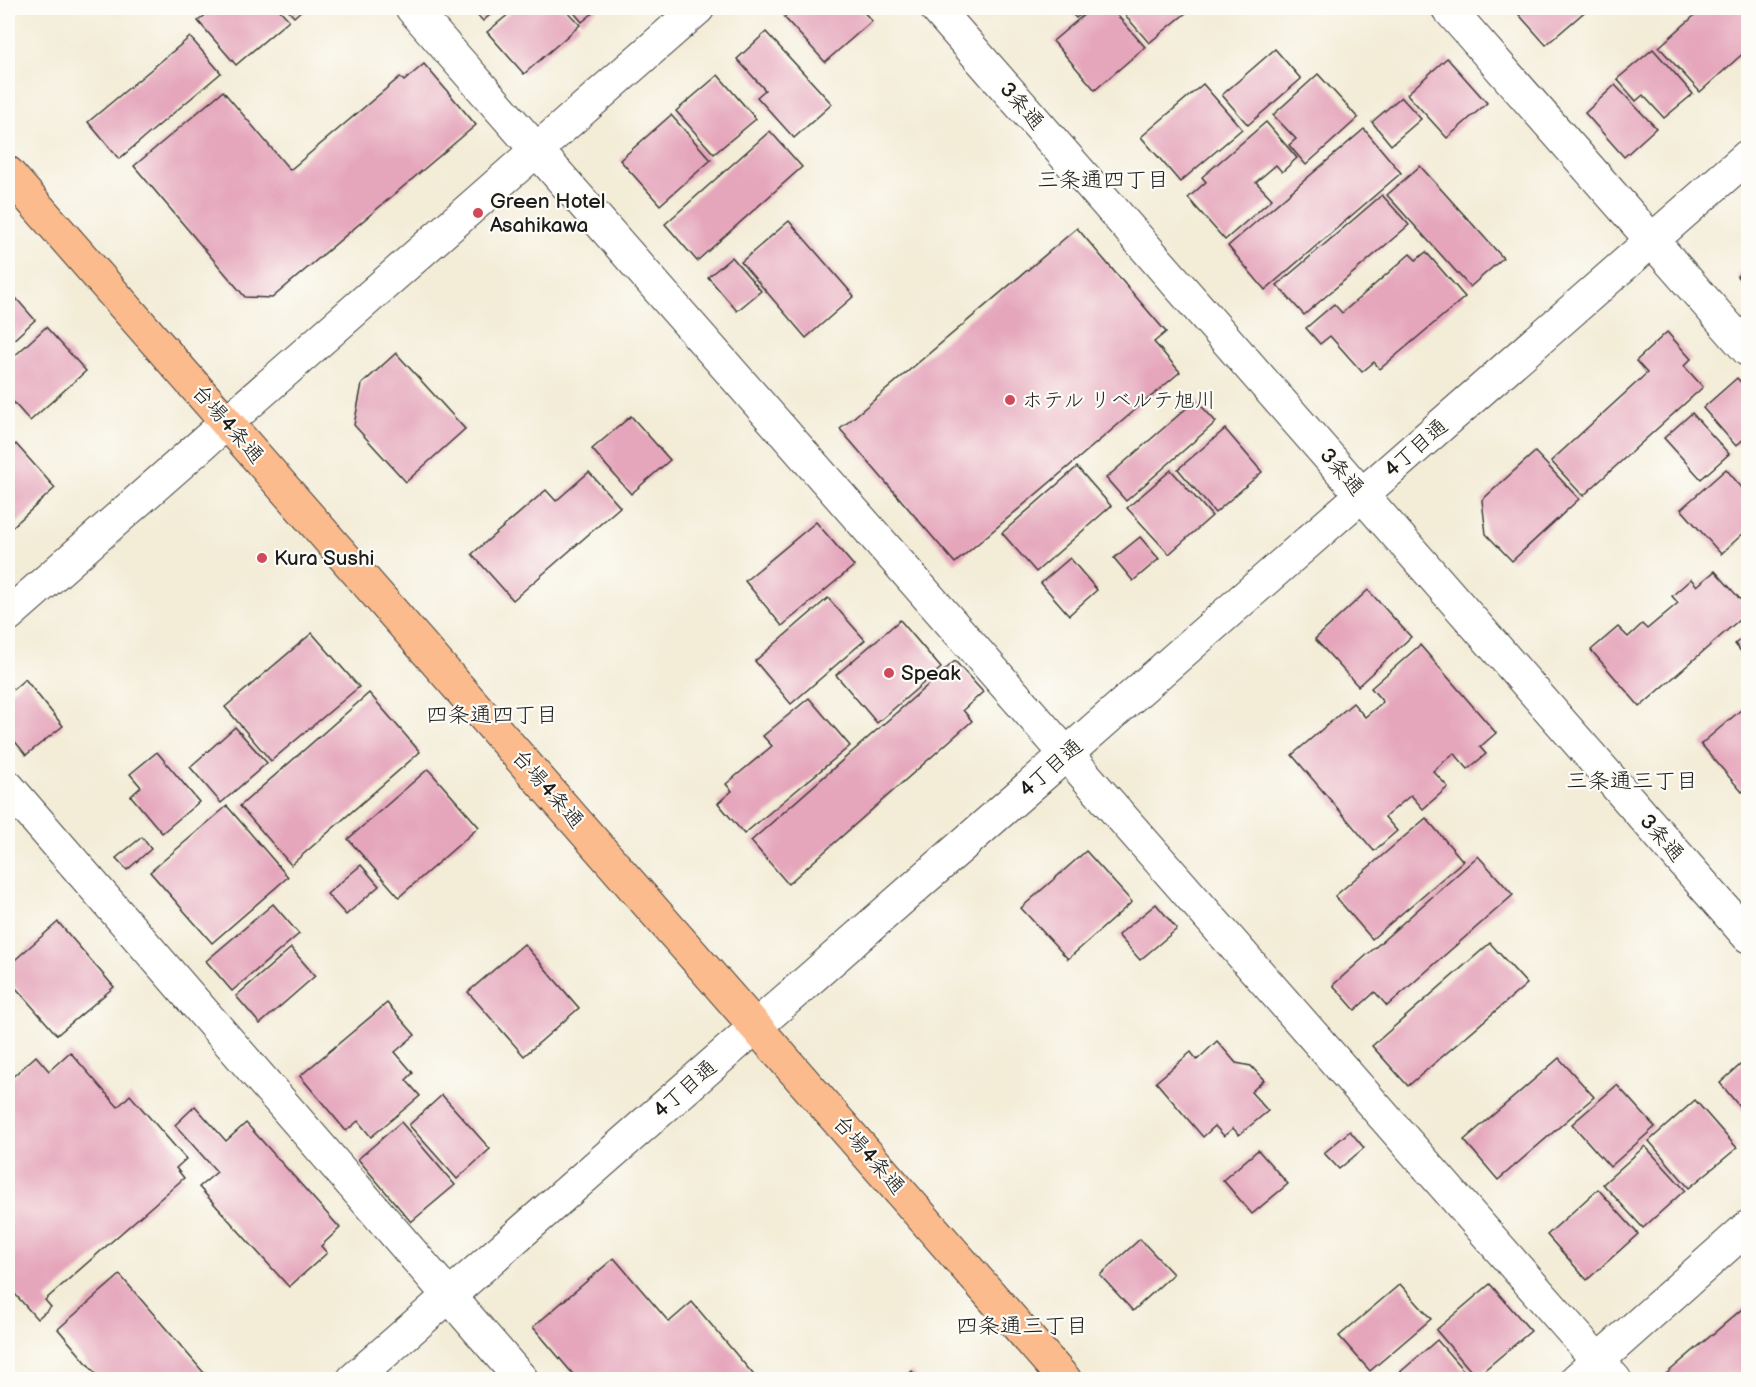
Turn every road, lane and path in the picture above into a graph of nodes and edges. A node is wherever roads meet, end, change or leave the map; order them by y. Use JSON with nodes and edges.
{"nodes":[{"id":1,"x":412,"y":8,"type":"edge"},
{"id":2,"x":698,"y":8,"type":"edge"},
{"id":3,"x":936,"y":8,"type":"edge"},
{"id":4,"x":1448,"y":8,"type":"edge"},
{"id":5,"x":536,"y":150,"type":"junction"},
{"id":6,"x":1749,"y":156,"type":"edge"},
{"id":7,"x":8,"y":173,"type":"edge"},
{"id":8,"x":1653,"y":240,"type":"junction"},
{"id":9,"x":1749,"y":350,"type":"edge"},
{"id":10,"x":226,"y":423,"type":"junction"},
{"id":11,"x":1363,"y":495,"type":"junction"},
{"id":12,"x":8,"y":615,"type":"edge"},
{"id":13,"x":1066,"y":754,"type":"junction"},
{"id":14,"x":8,"y":787,"type":"edge"},
{"id":15,"x":1749,"y":936,"type":"edge"},
{"id":16,"x":756,"y":1027,"type":"junction"},
{"id":17,"x":1749,"y":1227,"type":"edge"},
{"id":18,"x":448,"y":1296,"type":"junction"},
{"id":19,"x":1596,"y":1373,"type":"edge"},
{"id":20,"x":353,"y":1380,"type":"edge"},
{"id":21,"x":522,"y":1380,"type":"edge"},
{"id":22,"x":1065,"y":1380,"type":"edge"}],
"edges":[{"from":1,"to":5,"type":"street"},
{"from":2,"to":5,"type":"street"},
{"from":3,"to":11,"type":"street","name":"3条通"},
{"from":4,"to":8,"type":"street"},
{"from":5,"to":10,"type":"street"},
{"from":5,"to":13,"type":"street"},
{"from":6,"to":8,"type":"street","name":"4丁目通"},
{"from":7,"to":10,"type":"highway","name":"台場4条通"},
{"from":8,"to":9,"type":"street"},
{"from":8,"to":11,"type":"street","name":"4丁目通"},
{"from":10,"to":12,"type":"street"},
{"from":10,"to":16,"type":"highway","name":"台場4条通"},
{"from":11,"to":13,"type":"street","name":"4丁目通"},
{"from":11,"to":15,"type":"street","name":"3条通"},
{"from":13,"to":16,"type":"street","name":"4丁目通"},
{"from":13,"to":19,"type":"street"},
{"from":14,"to":18,"type":"street"},
{"from":16,"to":18,"type":"street","name":"4丁目通"},
{"from":16,"to":22,"type":"highway","name":"台場4条通"},
{"from":17,"to":19,"type":"street"},
{"from":18,"to":20,"type":"street","name":"4丁目通"},
{"from":18,"to":21,"type":"street"}]}
